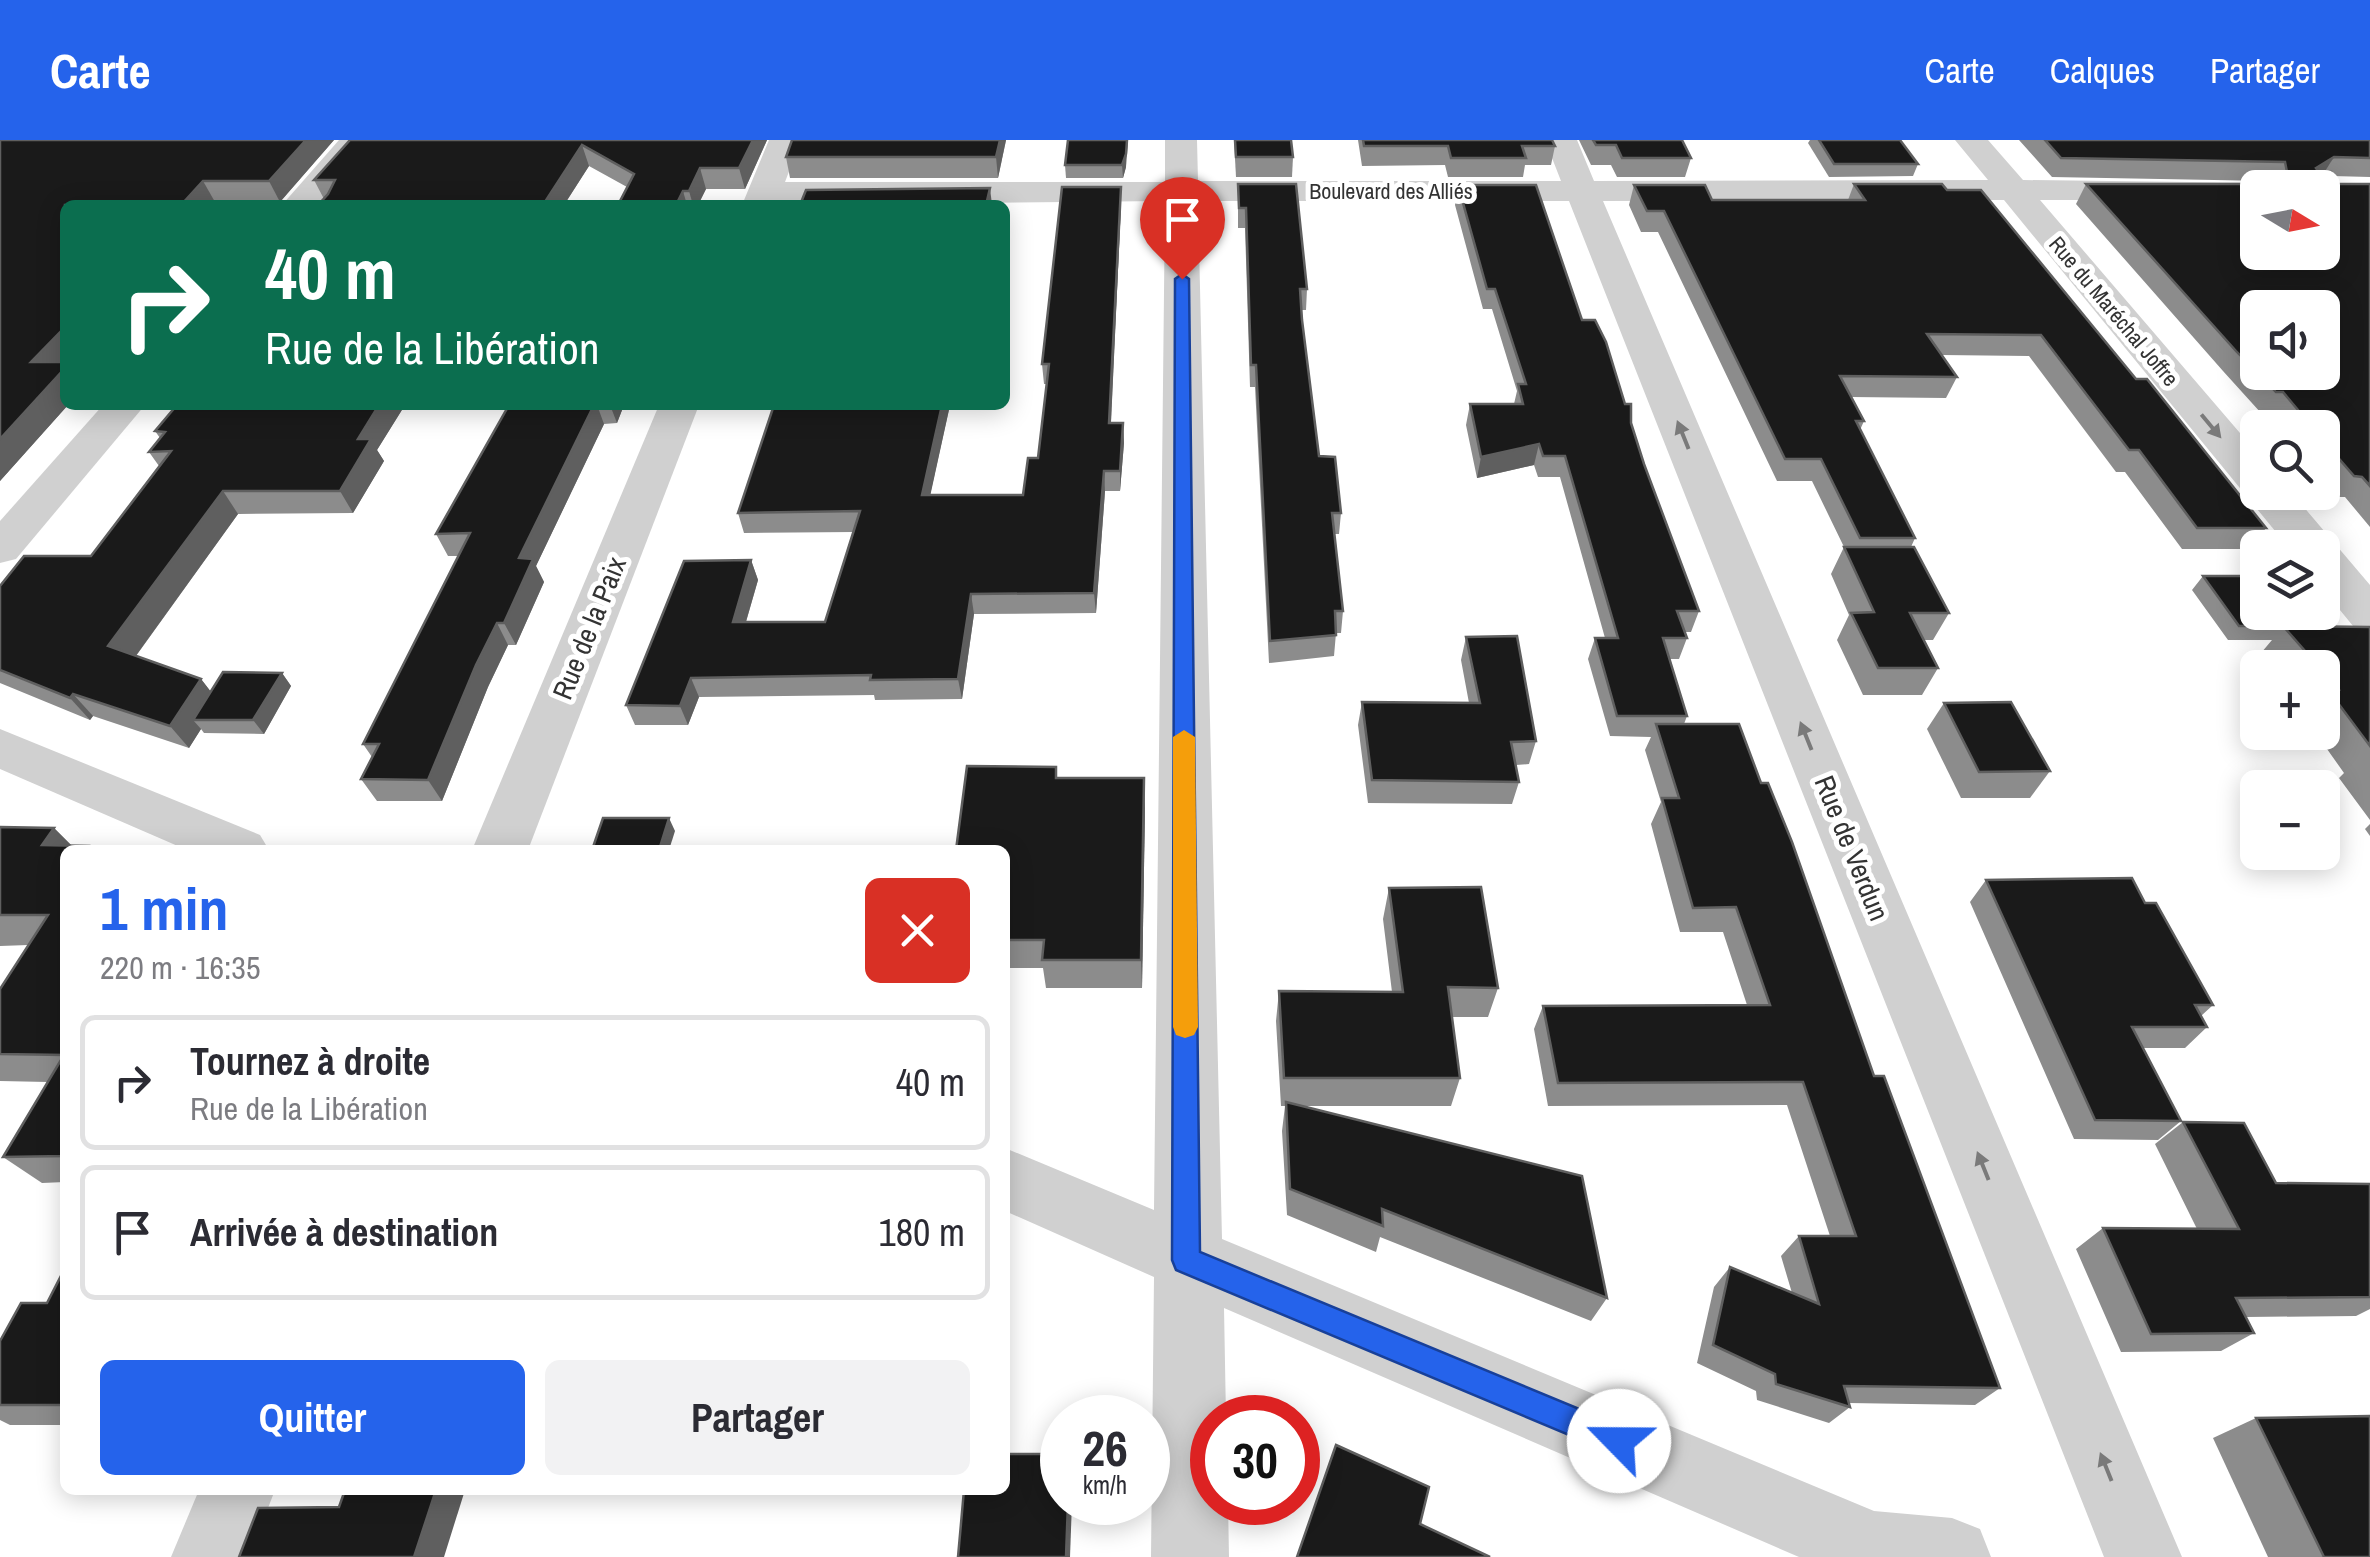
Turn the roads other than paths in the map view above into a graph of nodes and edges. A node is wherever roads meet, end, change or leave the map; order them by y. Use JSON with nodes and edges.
{"nodes":[{"id":1,"x":356,"y":140,"type":"edge"},
{"id":2,"x":785,"y":140,"type":"edge"},
{"id":3,"x":1180,"y":140,"type":"edge"},
{"id":4,"x":1562,"y":140,"type":"edge"},
{"id":5,"x":1970,"y":140,"type":"edge"},
{"id":6,"x":2240,"y":190,"type":"edge"},
{"id":7,"x":1182,"y":191,"type":"junction"},
{"id":8,"x":2014,"y":191,"type":"junction"},
{"id":9,"x":1583,"y":192,"type":"junction"},
{"id":10,"x":762,"y":198,"type":"edge"},
{"id":11,"x":303,"y":200,"type":"edge"},
{"id":12,"x":122,"y":410,"type":"edge"},
{"id":13,"x":677,"y":410,"type":"edge"},
{"id":14,"x":2240,"y":460,"type":"edge"},
{"id":15,"x":2282,"y":510,"type":"edge"},
{"id":16,"x":2298,"y":530,"type":"edge"},
{"id":17,"x":0,"y":550,"type":"edge"},
{"id":18,"x":2340,"y":579,"type":"edge"},
{"id":19,"x":2370,"y":615,"type":"edge"},
{"id":20,"x":0,"y":748,"type":"edge"},
{"id":21,"x":229,"y":845,"type":"edge"},
{"id":22,"x":502,"y":845,"type":"edge"},
{"id":23,"x":1010,"y":1181,"type":"edge"},
{"id":24,"x":1186,"y":1260,"type":"junction"},
{"id":25,"x":236,"y":1495,"type":"edge"},
{"id":26,"x":1878,"y":1554,"type":"edge"},
{"id":27,"x":210,"y":1557,"type":"edge"},
{"id":28,"x":1190,"y":1557,"type":"edge"},
{"id":29,"x":1952,"y":1557,"type":"edge"},
{"id":30,"x":2143,"y":1557,"type":"edge"}],
"edges":[{"from":1,"to":11,"type":"street"},
{"from":2,"to":10,"type":"street"},
{"from":3,"to":7,"type":"street"},
{"from":4,"to":9,"type":"street","name":"Rue de Verdun"},
{"from":5,"to":8,"type":"street","name":"Rue du Maréchal Joffre"},
{"from":6,"to":8,"type":"street","name":"Boulevard des Alliés"},
{"from":7,"to":9,"type":"street","name":"Boulevard des Alliés"},
{"from":7,"to":10,"type":"street","name":"Boulevard des Alliés"},
{"from":7,"to":24,"type":"street"},
{"from":8,"to":9,"type":"street","name":"Boulevard des Alliés"},
{"from":8,"to":14,"type":"street","name":"Rue du Maréchal Joffre","one_way":true},
{"from":30,"to":9,"type":"street","name":"Rue de Verdun","one_way":true},
{"from":12,"to":17,"type":"street"},
{"from":13,"to":22,"type":"street","name":"Rue de la Paix"},
{"from":15,"to":16,"type":"street"},
{"from":18,"to":19,"type":"street"},
{"from":20,"to":21,"type":"street"},
{"from":23,"to":24,"type":"street"},
{"from":24,"to":26,"type":"street"},
{"from":24,"to":28,"type":"street"},
{"from":25,"to":27,"type":"street"},
{"from":26,"to":29,"type":"street"}]}
